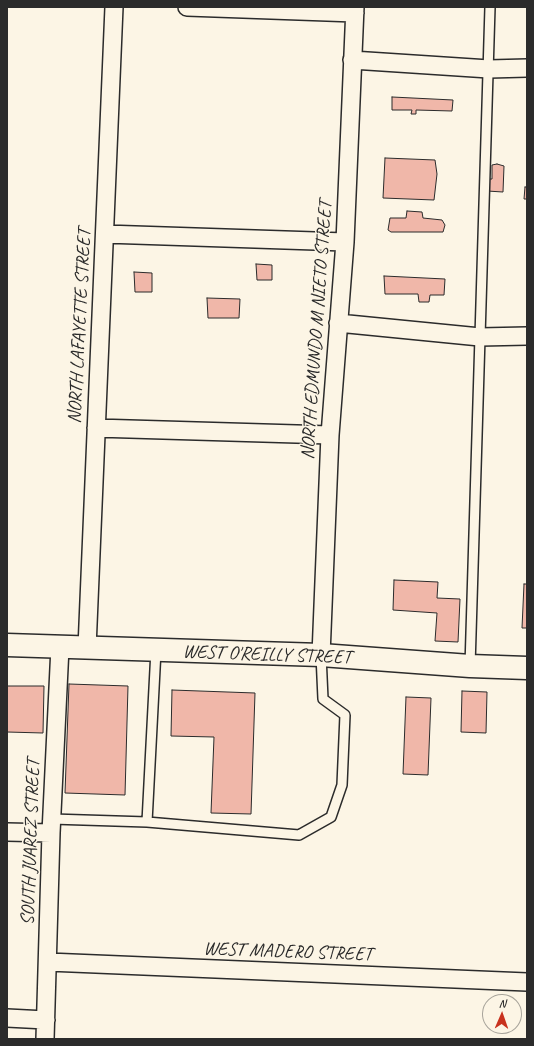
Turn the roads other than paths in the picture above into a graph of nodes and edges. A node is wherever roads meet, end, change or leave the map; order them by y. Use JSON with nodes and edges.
{"nodes":[{"id":1,"x":114,"y":7,"type":"edge"},
{"id":2,"x":187,"y":7,"type":"edge"},
{"id":3,"x":490,"y":7,"type":"edge"},
{"id":4,"x":355,"y":10,"type":"edge"},
{"id":5,"x":352,"y":60,"type":"junction"},
{"id":6,"x":527,"y":68,"type":"edge"},
{"id":7,"x":489,"y":69,"type":"junction"},
{"id":8,"x":105,"y":234,"type":"junction"},
{"id":9,"x":345,"y":242,"type":"junction"},
{"id":10,"x":338,"y":323,"type":"junction"},
{"id":11,"x":527,"y":336,"type":"edge"},
{"id":12,"x":480,"y":337,"type":"junction"},
{"id":13,"x":96,"y":428,"type":"junction"},
{"id":14,"x":330,"y":435,"type":"junction"},
{"id":15,"x":7,"y":645,"type":"edge"},
{"id":16,"x":60,"y":647,"type":"junction"},
{"id":17,"x":87,"y":648,"type":"junction"},
{"id":18,"x":156,"y":650,"type":"junction"},
{"id":19,"x":321,"y":656,"type":"junction"},
{"id":20,"x":470,"y":666,"type":"junction"},
{"id":21,"x":527,"y":668,"type":"edge"},
{"id":22,"x":146,"y":822,"type":"junction"},
{"id":23,"x":52,"y":826,"type":"junction"},
{"id":24,"x":7,"y":832,"type":"edge"},
{"id":25,"x":48,"y":962,"type":"junction"},
{"id":26,"x":527,"y":982,"type":"edge"},
{"id":27,"x":7,"y":1018,"type":"edge"},
{"id":28,"x":46,"y":1020,"type":"junction"},
{"id":29,"x":45,"y":1039,"type":"edge"}],
"edges":[{"from":1,"to":8,"type":"street","name":"NORTH LAFAYETTE STREET"},
{"from":2,"to":4,"type":"street"},
{"from":3,"to":7,"type":"lane"},
{"from":4,"to":5,"type":"street","name":"NORTH EDMUNDO M NIETO STREET"},
{"from":5,"to":7,"type":"street"},
{"from":5,"to":9,"type":"street","name":"NORTH EDMUNDO M NIETO STREET"},
{"from":6,"to":7,"type":"street"},
{"from":7,"to":12,"type":"lane"},
{"from":8,"to":9,"type":"street"},
{"from":8,"to":13,"type":"street","name":"NORTH LAFAYETTE STREET"},
{"from":9,"to":10,"type":"street","name":"NORTH EDMUNDO M NIETO STREET"},
{"from":10,"to":12,"type":"street"},
{"from":10,"to":14,"type":"street","name":"NORTH EDMUNDO M NIETO STREET"},
{"from":11,"to":12,"type":"street"},
{"from":12,"to":20,"type":"lane"},
{"from":13,"to":14,"type":"street"},
{"from":13,"to":17,"type":"street","name":"NORTH LAFAYETTE STREET"},
{"from":14,"to":19,"type":"street","name":"NORTH EDMUNDO M NIETO STREET"},
{"from":15,"to":16,"type":"main road","name":"WEST O'REILLY STREET"},
{"from":16,"to":17,"type":"main road","name":"WEST O'REILLY STREET"},
{"from":16,"to":23,"type":"street","name":"SOUTH JUAREZ STREET"},
{"from":17,"to":18,"type":"main road","name":"WEST O'REILLY STREET"},
{"from":18,"to":19,"type":"main road","name":"WEST O'REILLY STREET"},
{"from":18,"to":22,"type":"lane"},
{"from":19,"to":20,"type":"main road","name":"WEST O'REILLY STREET"},
{"from":19,"to":22,"type":"lane"},
{"from":20,"to":21,"type":"main road","name":"WEST O'REILLY STREET"},
{"from":22,"to":23,"type":"lane"},
{"from":23,"to":24,"type":"street"},
{"from":23,"to":25,"type":"street","name":"SOUTH JUAREZ STREET"},
{"from":25,"to":26,"type":"street","name":"WEST MADERO STREET"},
{"from":25,"to":28,"type":"street","name":"SOUTH JUAREZ STREET"},
{"from":27,"to":28,"type":"street"},
{"from":28,"to":29,"type":"street","name":"SOUTH JUAREZ STREET"}]}
